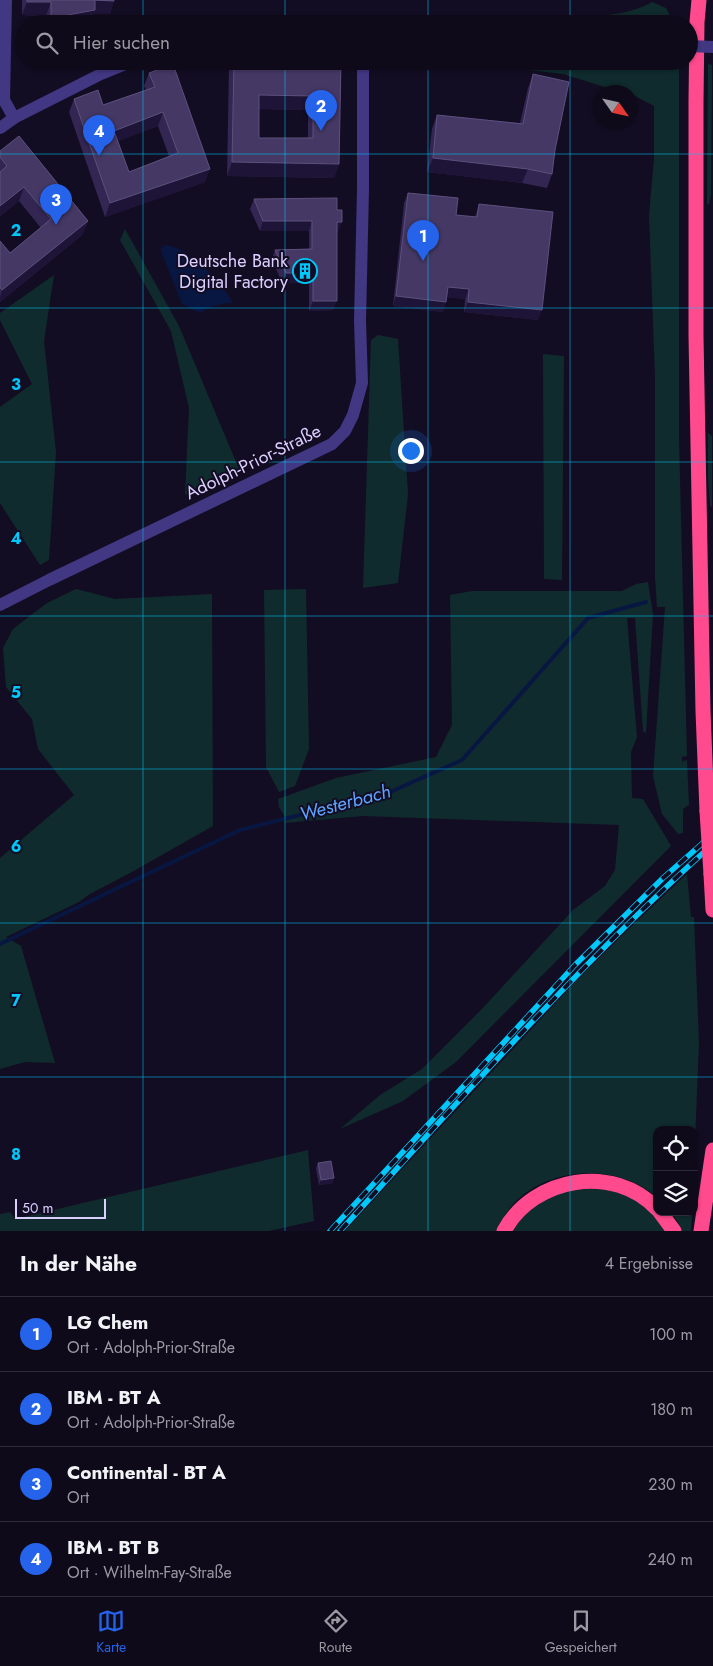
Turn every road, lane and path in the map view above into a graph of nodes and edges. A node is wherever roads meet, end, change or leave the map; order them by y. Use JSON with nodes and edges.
{"nodes":[{"id":1,"x":6,"y":0,"type":"edge"},
{"id":2,"x":697,"y":0,"type":"edge"},
{"id":3,"x":697,"y":15,"type":"edge"},
{"id":4,"x":698,"y":46,"type":"edge"},
{"id":5,"x":713,"y":47,"type":"edge"},
{"id":6,"x":110,"y":70,"type":"edge"},
{"id":7,"x":363,"y":70,"type":"edge"},
{"id":8,"x":697,"y":70,"type":"edge"},
{"id":9,"x":14,"y":118,"type":"junction"},
{"id":10,"x":0,"y":128,"type":"edge"},
{"id":11,"x":0,"y":605,"type":"edge"},
{"id":12,"x":713,"y":910,"type":"edge"},
{"id":13,"x":713,"y":1150,"type":"edge"},
{"id":14,"x":653,"y":1206,"type":"edge"},
{"id":15,"x":663,"y":1216,"type":"edge"},
{"id":16,"x":504,"y":1231,"type":"edge"},
{"id":17,"x":674,"y":1231,"type":"edge"},
{"id":18,"x":701,"y":1231,"type":"edge"}],
"edges":[{"from":1,"to":9,"type":"street"},
{"from":2,"to":3,"type":"highway","bridge":true},
{"from":4,"to":5,"type":"street","bridge":true},
{"from":6,"to":9,"type":"street"},
{"from":7,"to":11,"type":"street","name":"Adolph-Prior-Straße"},
{"from":8,"to":12,"type":"highway","bridge":true},
{"from":9,"to":10,"type":"street"},
{"from":13,"to":18,"type":"highway"},
{"from":14,"to":16,"type":"highway"},
{"from":15,"to":17,"type":"highway"}]}
